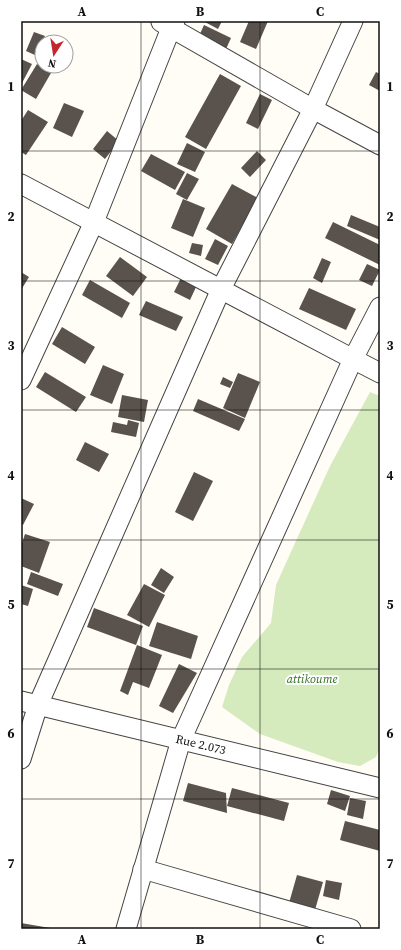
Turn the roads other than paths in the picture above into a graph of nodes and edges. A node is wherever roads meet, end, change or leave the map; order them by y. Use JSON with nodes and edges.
{"nodes":[{"id":1,"x":353,"y":21,"type":"edge"},
{"id":2,"x":168,"y":23,"type":"edge"},
{"id":3,"x":313,"y":108,"type":"junction"},
{"id":4,"x":380,"y":146,"type":"edge"},
{"id":5,"x":21,"y":184,"type":"edge"},
{"id":6,"x":94,"y":222,"type":"junction"},
{"id":7,"x":221,"y":289,"type":"junction"},
{"id":8,"x":380,"y":307,"type":"edge"},
{"id":9,"x":353,"y":359,"type":"junction"},
{"id":10,"x":380,"y":372,"type":"edge"},
{"id":11,"x":21,"y":380,"type":"edge"},
{"id":12,"x":29,"y":703,"type":"edge"},
{"id":13,"x":181,"y":740,"type":"junction"},
{"id":14,"x":21,"y":759,"type":"edge"},
{"id":15,"x":380,"y":788,"type":"edge"},
{"id":16,"x":143,"y":869,"type":"junction"},
{"id":17,"x":126,"y":929,"type":"edge"},
{"id":18,"x":351,"y":929,"type":"edge"}],
"edges":[{"from":1,"to":3,"type":"street"},
{"from":2,"to":3,"type":"street"},
{"from":2,"to":6,"type":"street"},
{"from":3,"to":4,"type":"street"},
{"from":3,"to":7,"type":"street"},
{"from":5,"to":6,"type":"street"},
{"from":6,"to":7,"type":"street"},
{"from":6,"to":11,"type":"street"},
{"from":7,"to":9,"type":"street"},
{"from":7,"to":12,"type":"street"},
{"from":8,"to":9,"type":"street"},
{"from":9,"to":10,"type":"street"},
{"from":9,"to":13,"type":"street"},
{"from":12,"to":13,"type":"street","name":"Rue 2.073"},
{"from":12,"to":14,"type":"street"},
{"from":13,"to":15,"type":"street","name":"Rue 2.073"},
{"from":13,"to":16,"type":"street"},
{"from":16,"to":17,"type":"street"},
{"from":16,"to":18,"type":"street"}]}
